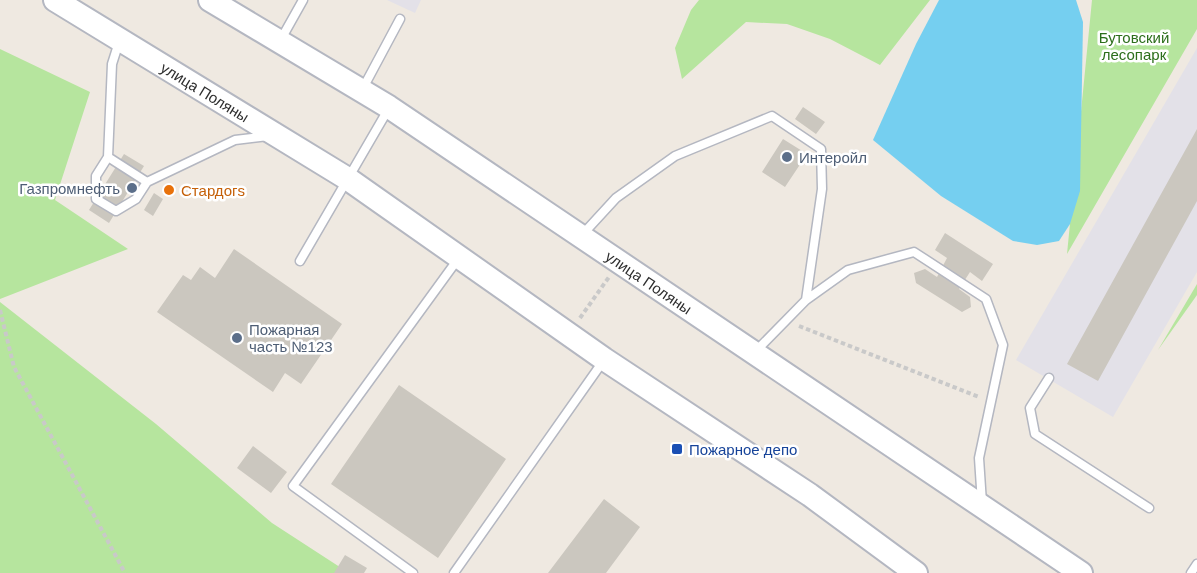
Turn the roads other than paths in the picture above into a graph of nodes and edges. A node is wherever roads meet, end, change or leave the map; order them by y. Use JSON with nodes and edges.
{"nodes":[{"id":1,"x":55,"y":0,"type":"edge"},
{"id":2,"x":210,"y":0,"type":"edge"},
{"id":3,"x":303,"y":0,"type":"edge"},
{"id":4,"x":400,"y":19,"type":"dead end"},
{"id":5,"x":120,"y":38,"type":"junction"},
{"id":6,"x":280,"y":41,"type":"junction"},
{"id":7,"x":362,"y":91,"type":"junction"},
{"id":8,"x":389,"y":107,"type":"junction"},
{"id":9,"x":278,"y":135,"type":"junction"},
{"id":10,"x":108,"y":157,"type":"junction"},
{"id":11,"x":348,"y":179,"type":"junction"},
{"id":12,"x":147,"y":182,"type":"junction"},
{"id":13,"x":580,"y":238,"type":"junction"},
{"id":14,"x":460,"y":256,"type":"junction"},
{"id":15,"x":300,"y":261,"type":"dead end"},
{"id":16,"x":806,"y":300,"type":"junction"},
{"id":17,"x":753,"y":353,"type":"junction"},
{"id":18,"x":604,"y":359,"type":"junction"},
{"id":19,"x":1049,"y":378,"type":"dead end"},
{"id":20,"x":982,"y":506,"type":"junction"},
{"id":21,"x":1149,"y":508,"type":"dead end"},
{"id":22,"x":1197,"y":564,"type":"edge"},
{"id":23,"x":413,"y":573,"type":"edge"},
{"id":24,"x":454,"y":573,"type":"edge"},
{"id":25,"x":916,"y":573,"type":"edge"},
{"id":26,"x":1081,"y":573,"type":"edge"},
{"id":27,"x":1191,"y":573,"type":"edge"}],
"edges":[{"from":1,"to":5,"type":"main road","name":"улица Поляны"},
{"from":2,"to":6,"type":"main road","name":"улица Поляны"},
{"from":3,"to":6,"type":"lane"},
{"from":4,"to":7,"type":"lane"},
{"from":5,"to":9,"type":"main road","name":"улица Поляны"},
{"from":5,"to":10,"type":"lane"},
{"from":6,"to":7,"type":"main road","name":"улица Поляны"},
{"from":7,"to":8,"type":"main road","name":"улица Поляны"},
{"from":8,"to":11,"type":"lane"},
{"from":8,"to":13,"type":"main road","name":"улица Поляны"},
{"from":9,"to":11,"type":"main road","name":"улица Поляны"},
{"from":9,"to":12,"type":"lane"},
{"from":10,"to":12,"type":"lane"},
{"from":10,"to":12,"type":"lane"},
{"from":11,"to":14,"type":"main road","name":"улица Поляны"},
{"from":11,"to":15,"type":"lane"},
{"from":13,"to":16,"type":"lane"},
{"from":13,"to":17,"type":"main road","name":"улица Поляны"},
{"from":14,"to":18,"type":"main road","name":"улица Поляны"},
{"from":14,"to":23,"type":"lane"},
{"from":16,"to":17,"type":"lane"},
{"from":16,"to":20,"type":"lane"},
{"from":17,"to":20,"type":"main road","name":"улица Поляны"},
{"from":18,"to":24,"type":"lane"},
{"from":18,"to":25,"type":"main road","name":"улица Поляны"},
{"from":19,"to":21,"type":"lane"},
{"from":20,"to":26,"type":"main road","name":"улица Поляны"},
{"from":22,"to":27,"type":"lane"}]}
